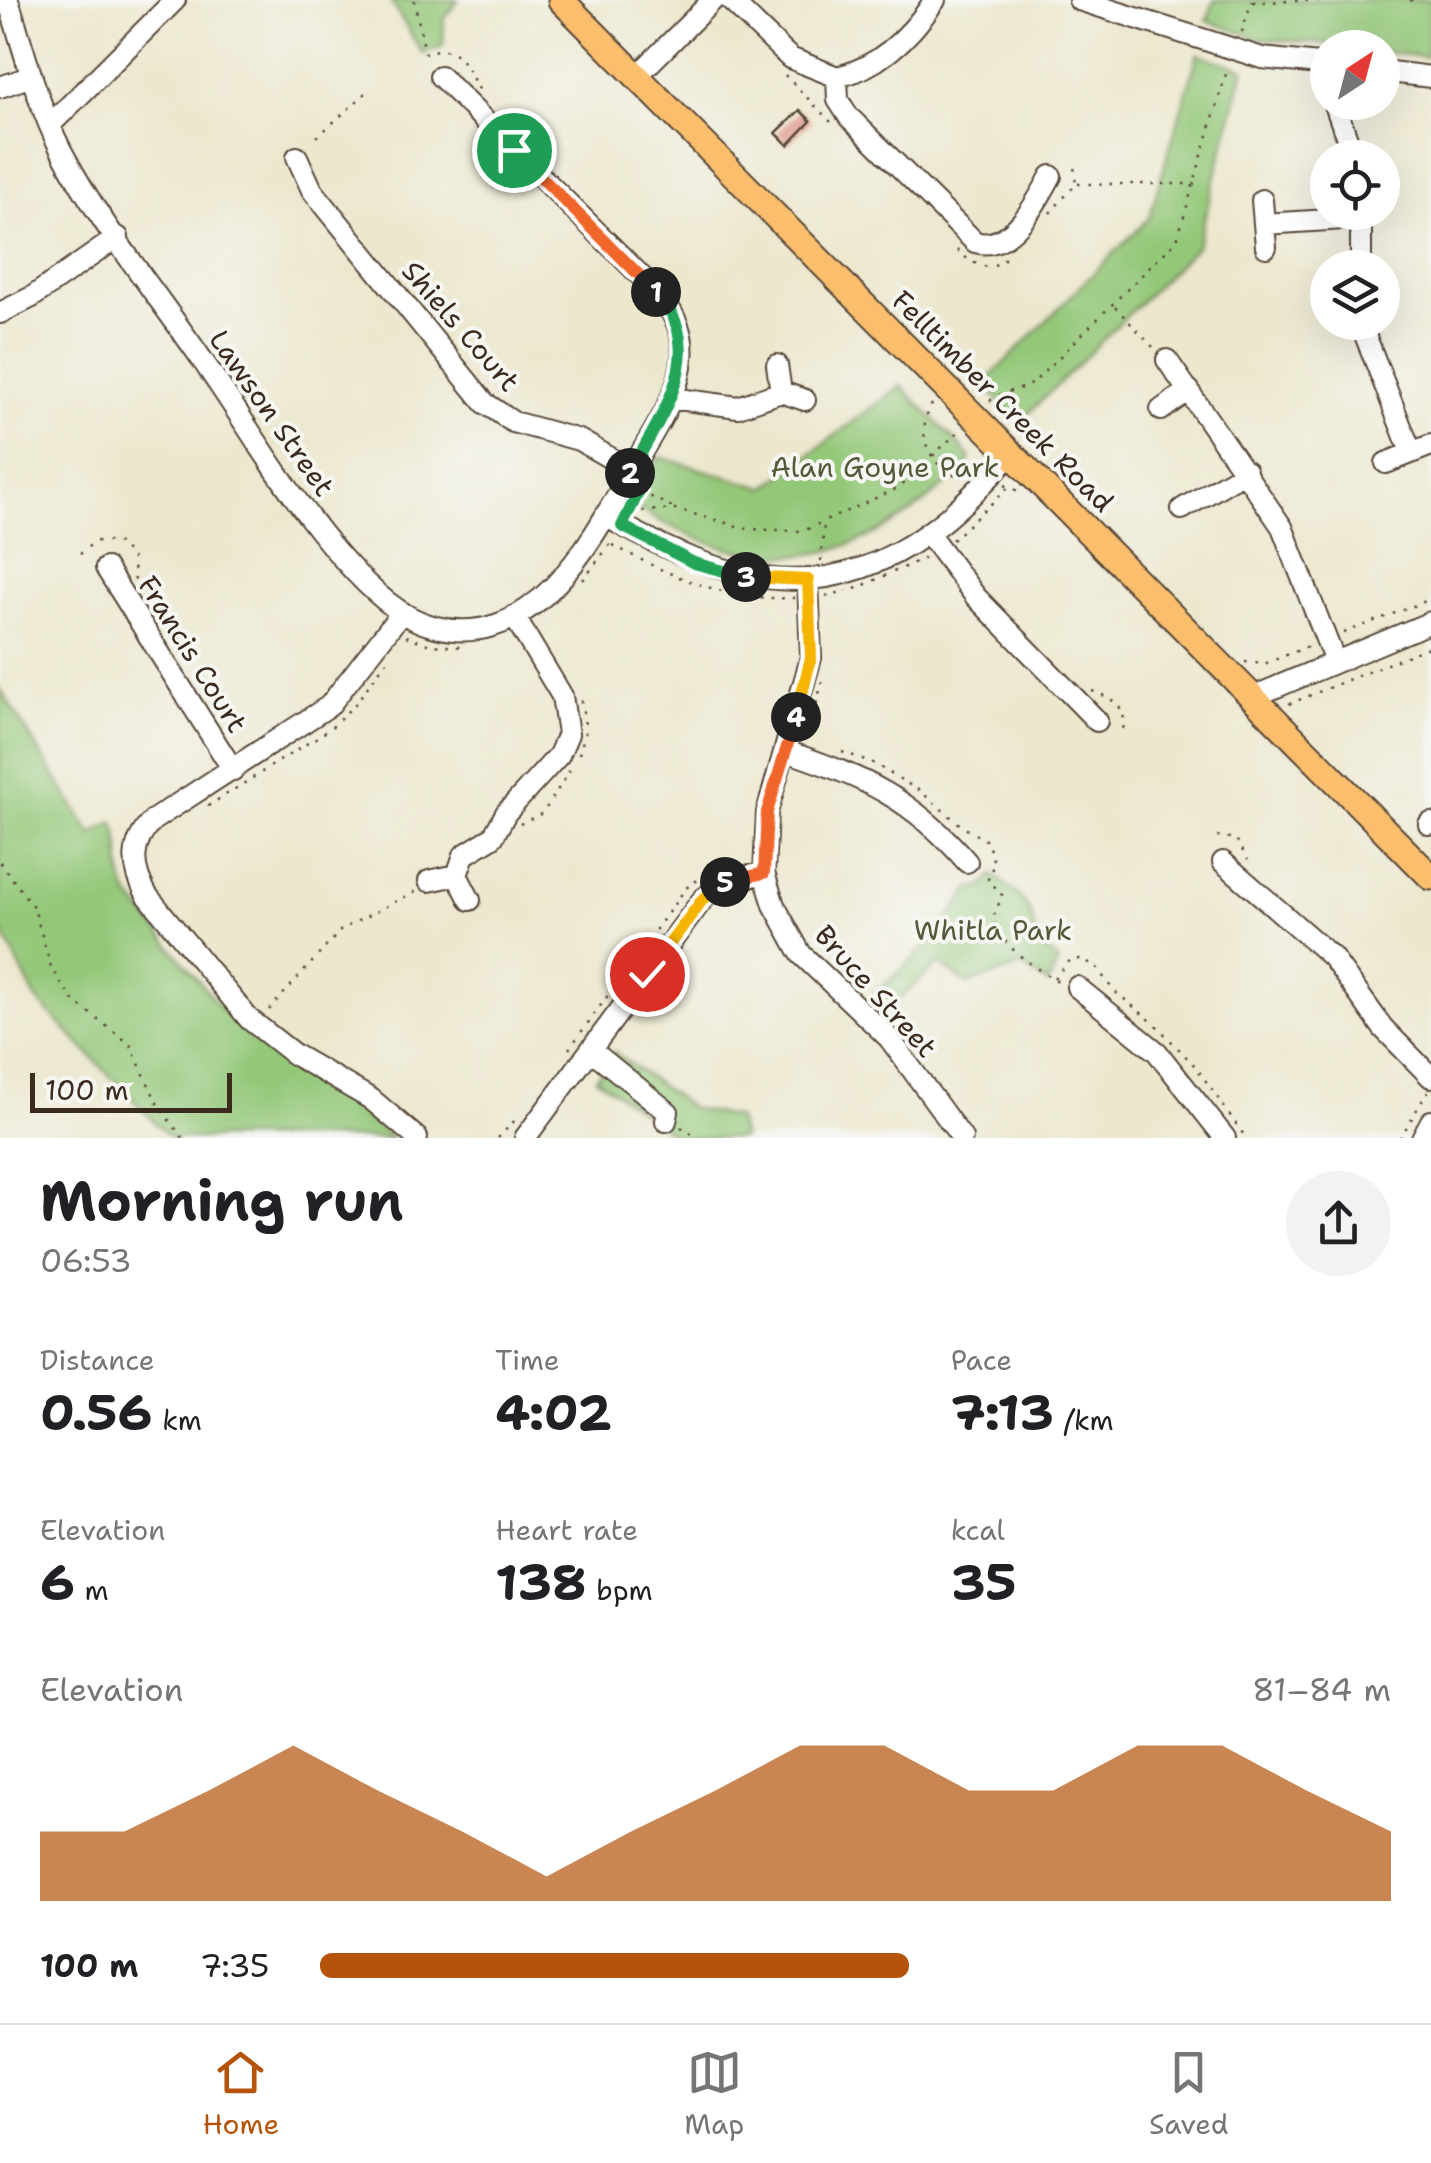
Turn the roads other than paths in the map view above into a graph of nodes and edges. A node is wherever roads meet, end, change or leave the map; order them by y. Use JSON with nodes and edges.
{"nodes":[{"id":1,"x":8,"y":0,"type":"edge"},
{"id":2,"x":158,"y":0,"type":"edge"},
{"id":3,"x":175,"y":0,"type":"edge"},
{"id":4,"x":562,"y":0,"type":"edge"},
{"id":5,"x":712,"y":0,"type":"edge"},
{"id":6,"x":730,"y":0,"type":"edge"},
{"id":7,"x":935,"y":0,"type":"edge"},
{"id":8,"x":1079,"y":0,"type":"edge"},
{"id":9,"x":152,"y":22,"type":"junction"},
{"id":10,"x":1310,"y":62,"type":"edge"},
{"id":11,"x":1400,"y":73,"type":"edge"},
{"id":12,"x":32,"y":76,"type":"junction"},
{"id":13,"x":440,"y":76,"type":"dead end"},
{"id":14,"x":637,"y":76,"type":"junction"},
{"id":15,"x":1431,"y":76,"type":"edge"},
{"id":16,"x":837,"y":77,"type":"junction"},
{"id":17,"x":0,"y":87,"type":"edge"},
{"id":18,"x":50,"y":124,"type":"junction"},
{"id":19,"x":297,"y":157,"type":"dead end"},
{"id":20,"x":1051,"y":176,"type":"dead end"},
{"id":21,"x":1262,"y":200,"type":"dead end"},
{"id":22,"x":1310,"y":220,"type":"edge"},
{"id":23,"x":1264,"y":224,"type":"junction"},
{"id":24,"x":118,"y":238,"type":"junction"},
{"id":25,"x":1266,"y":247,"type":"dead end"},
{"id":26,"x":0,"y":313,"type":"edge"},
{"id":27,"x":1369,"y":340,"type":"edge"},
{"id":28,"x":1167,"y":360,"type":"road end"},
{"id":29,"x":777,"y":366,"type":"dead end"},
{"id":30,"x":1189,"y":390,"type":"junction"},
{"id":31,"x":781,"y":392,"type":"junction"},
{"id":32,"x":671,"y":398,"type":"junction"},
{"id":33,"x":805,"y":400,"type":"dead end"},
{"id":34,"x":1162,"y":410,"type":"dead end"},
{"id":35,"x":1421,"y":449,"type":"edge"},
{"id":36,"x":1013,"y":453,"type":"junction"},
{"id":37,"x":1386,"y":463,"type":"dead end"},
{"id":38,"x":1246,"y":471,"type":"junction"},
{"id":39,"x":638,"y":475,"type":"junction"},
{"id":40,"x":1182,"y":509,"type":"dead end"},
{"id":41,"x":617,"y":525,"type":"junction"},
{"id":42,"x":928,"y":533,"type":"junction"},
{"id":43,"x":106,"y":568,"type":"dead end"},
{"id":44,"x":814,"y":584,"type":"junction"},
{"id":45,"x":402,"y":612,"type":"junction"},
{"id":46,"x":514,"y":616,"type":"junction"},
{"id":47,"x":1431,"y":622,"type":"edge"},
{"id":48,"x":1334,"y":659,"type":"junction"},
{"id":49,"x":1255,"y":696,"type":"junction"},
{"id":50,"x":1096,"y":721,"type":"dead end"},
{"id":51,"x":786,"y":751,"type":"junction"},
{"id":52,"x":233,"y":770,"type":"junction"},
{"id":53,"x":1402,"y":845,"type":"junction"},
{"id":54,"x":967,"y":862,"type":"dead end"},
{"id":55,"x":1223,"y":862,"type":"dead end"},
{"id":56,"x":1431,"y":870,"type":"edge"},
{"id":57,"x":764,"y":873,"type":"junction"},
{"id":58,"x":457,"y":875,"type":"junction"},
{"id":59,"x":1431,"y":878,"type":"edge"},
{"id":60,"x":429,"y":881,"type":"road end"},
{"id":61,"x":470,"y":900,"type":"dead end"},
{"id":62,"x":1078,"y":987,"type":"road end"},
{"id":63,"x":591,"y":1050,"type":"junction"},
{"id":64,"x":1431,"y":1077,"type":"edge"},
{"id":65,"x":1431,"y":1120,"type":"edge"},
{"id":66,"x":666,"y":1121,"type":"road end"},
{"id":67,"x":417,"y":1138,"type":"edge"},
{"id":68,"x":525,"y":1138,"type":"edge"},
{"id":69,"x":962,"y":1138,"type":"edge"},
{"id":70,"x":1225,"y":1138,"type":"edge"},
{"id":71,"x":1422,"y":1138,"type":"edge"}],
"edges":[{"from":1,"to":12,"type":"street","name":"Lawson Street"},
{"from":2,"to":9,"type":"street"},
{"from":3,"to":9,"type":"street"},
{"from":4,"to":14,"type":"main road","name":"Felltimber Creek Road"},
{"from":5,"to":14,"type":"street"},
{"from":6,"to":16,"type":"street"},
{"from":7,"to":16,"type":"street"},
{"from":8,"to":10,"type":"street"},
{"from":9,"to":18,"type":"street"},
{"from":11,"to":15,"type":"street"},
{"from":12,"to":17,"type":"street"},
{"from":12,"to":18,"type":"street","name":"Lawson Street"},
{"from":13,"to":32,"type":"street","name":"Lawson Street"},
{"from":14,"to":36,"type":"main road","name":"Felltimber Creek Road"},
{"from":16,"to":20,"type":"street"},
{"from":18,"to":24,"type":"street","name":"Lawson Street"},
{"from":19,"to":39,"type":"street","name":"Shiels Court"},
{"from":21,"to":23,"type":"street"},
{"from":22,"to":23,"type":"street"},
{"from":23,"to":25,"type":"street"},
{"from":24,"to":26,"type":"street"},
{"from":24,"to":45,"type":"street","name":"Lawson Street"},
{"from":27,"to":35,"type":"street"},
{"from":28,"to":30,"type":"street"},
{"from":29,"to":31,"type":"street"},
{"from":30,"to":34,"type":"street"},
{"from":30,"to":38,"type":"street"},
{"from":31,"to":32,"type":"street"},
{"from":31,"to":33,"type":"street"},
{"from":32,"to":39,"type":"street","name":"Lawson Street"},
{"from":35,"to":37,"type":"street"},
{"from":36,"to":42,"type":"street"},
{"from":36,"to":49,"type":"main road","name":"Felltimber Creek Road"},
{"from":38,"to":40,"type":"street"},
{"from":38,"to":48,"type":"street"},
{"from":39,"to":41,"type":"street","name":"Lawson Street"},
{"from":41,"to":44,"type":"street"},
{"from":41,"to":46,"type":"street","name":"Lawson Street"},
{"from":42,"to":44,"type":"street"},
{"from":42,"to":50,"type":"street"},
{"from":43,"to":52,"type":"street","name":"Francis Court"},
{"from":44,"to":51,"type":"street","name":"Bruce Street"},
{"from":45,"to":46,"type":"street","name":"Lawson Street"},
{"from":45,"to":52,"type":"street"},
{"from":46,"to":58,"type":"street"},
{"from":47,"to":48,"type":"street"},
{"from":48,"to":49,"type":"street"},
{"from":49,"to":53,"type":"main road","name":"Felltimber Creek Road"},
{"from":51,"to":54,"type":"street"},
{"from":51,"to":57,"type":"street","name":"Bruce Street"},
{"from":52,"to":67,"type":"street"},
{"from":53,"to":56,"type":"main road","name":"Felltimber Creek Road"},
{"from":53,"to":59,"type":"main road","name":"Felltimber Creek Road"},
{"from":55,"to":64,"type":"street"},
{"from":57,"to":63,"type":"street"},
{"from":57,"to":69,"type":"street","name":"Bruce Street"},
{"from":58,"to":60,"type":"street"},
{"from":58,"to":61,"type":"street"},
{"from":62,"to":70,"type":"street"},
{"from":63,"to":66,"type":"street"},
{"from":63,"to":68,"type":"street"},
{"from":65,"to":71,"type":"street"}]}
